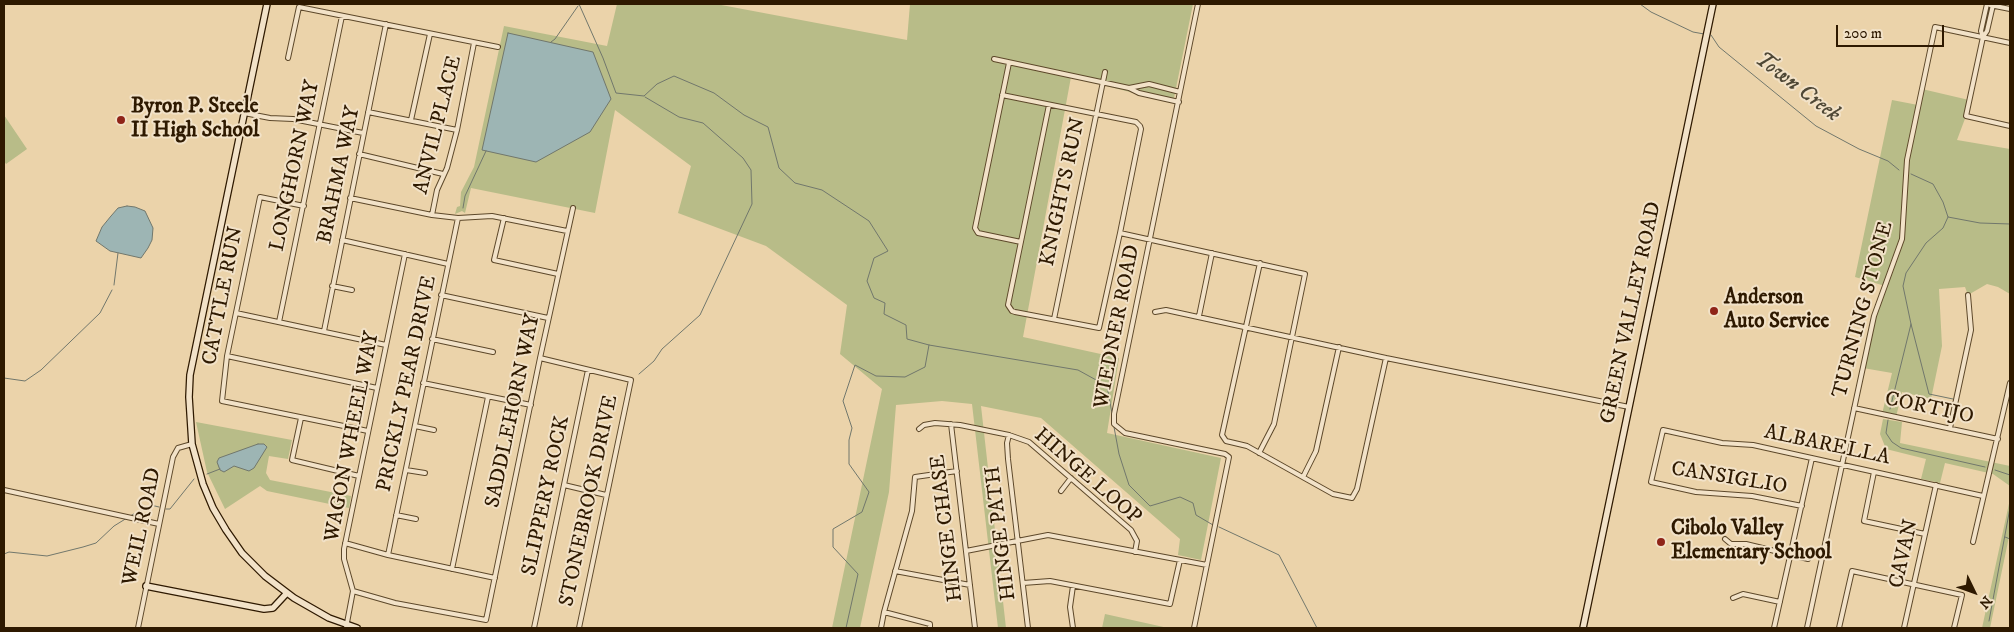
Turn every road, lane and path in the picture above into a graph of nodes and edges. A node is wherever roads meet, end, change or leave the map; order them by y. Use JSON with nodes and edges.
{"nodes":[{"id":1,"x":267,"y":4,"type":"edge"},
{"id":2,"x":1198,"y":4,"type":"edge"},
{"id":3,"x":1713,"y":4,"type":"edge"},
{"id":4,"x":1986,"y":4,"type":"edge"},
{"id":5,"x":1993,"y":5,"type":"junction"},
{"id":6,"x":2010,"y":9,"type":"edge"},
{"id":7,"x":342,"y":16,"type":"junction"},
{"id":8,"x":386,"y":24,"type":"junction"},
{"id":9,"x":430,"y":34,"type":"junction"},
{"id":10,"x":1983,"y":38,"type":"junction"},
{"id":11,"x":474,"y":43,"type":"junction"},
{"id":12,"x":2010,"y":44,"type":"edge"},
{"id":13,"x":498,"y":47,"type":"dead end"},
{"id":14,"x":288,"y":58,"type":"dead end"},
{"id":15,"x":994,"y":59,"type":"dead end"},
{"id":16,"x":1009,"y":63,"type":"junction"},
{"id":17,"x":1104,"y":72,"type":"dead end"},
{"id":18,"x":1102,"y":82,"type":"junction"},
{"id":19,"x":1129,"y":88,"type":"junction"},
{"id":20,"x":1180,"y":92,"type":"junction"},
{"id":21,"x":1002,"y":95,"type":"junction"},
{"id":22,"x":1179,"y":102,"type":"junction"},
{"id":23,"x":1049,"y":105,"type":"junction"},
{"id":24,"x":368,"y":112,"type":"junction"},
{"id":25,"x":244,"y":113,"type":"junction"},
{"id":26,"x":1096,"y":114,"type":"junction"},
{"id":27,"x":411,"y":120,"type":"junction"},
{"id":28,"x":320,"y":124,"type":"junction"},
{"id":29,"x":2010,"y":126,"type":"edge"},
{"id":30,"x":457,"y":130,"type":"junction"},
{"id":31,"x":363,"y":133,"type":"junction"},
{"id":32,"x":359,"y":154,"type":"junction"},
{"id":33,"x":443,"y":174,"type":"junction"},
{"id":34,"x":350,"y":198,"type":"junction"},
{"id":35,"x":304,"y":206,"type":"junction"},
{"id":36,"x":573,"y":208,"type":"dead end"},
{"id":37,"x":432,"y":215,"type":"junction"},
{"id":38,"x":458,"y":218,"type":"junction"},
{"id":39,"x":504,"y":218,"type":"junction"},
{"id":40,"x":567,"y":230,"type":"junction"},
{"id":41,"x":1120,"y":233,"type":"junction"},
{"id":42,"x":342,"y":240,"type":"junction"},
{"id":43,"x":1150,"y":240,"type":"junction"},
{"id":44,"x":1021,"y":242,"type":"junction"},
{"id":45,"x":405,"y":254,"type":"junction"},
{"id":46,"x":1212,"y":254,"type":"junction"},
{"id":47,"x":1260,"y":263,"type":"junction"},
{"id":48,"x":448,"y":264,"type":"junction"},
{"id":49,"x":558,"y":274,"type":"junction"},
{"id":50,"x":332,"y":286,"type":"junction"},
{"id":51,"x":352,"y":290,"type":"dead end"},
{"id":52,"x":442,"y":295,"type":"junction"},
{"id":53,"x":1968,"y":296,"type":"dead end"},
{"id":54,"x":1155,"y":312,"type":"dead end"},
{"id":55,"x":236,"y":313,"type":"junction"},
{"id":56,"x":1199,"y":316,"type":"junction"},
{"id":57,"x":548,"y":318,"type":"junction"},
{"id":58,"x":1054,"y":319,"type":"junction"},
{"id":59,"x":279,"y":322,"type":"junction"},
{"id":60,"x":1245,"y":326,"type":"junction"},
{"id":61,"x":324,"y":331,"type":"junction"},
{"id":62,"x":1293,"y":336,"type":"junction"},
{"id":63,"x":432,"y":339,"type":"junction"},
{"id":64,"x":386,"y":345,"type":"junction"},
{"id":65,"x":1339,"y":347,"type":"junction"},
{"id":66,"x":494,"y":352,"type":"dead end"},
{"id":67,"x":227,"y":356,"type":"junction"},
{"id":68,"x":540,"y":358,"type":"junction"},
{"id":69,"x":1386,"y":358,"type":"junction"},
{"id":70,"x":588,"y":370,"type":"junction"},
{"id":71,"x":423,"y":383,"type":"junction"},
{"id":72,"x":2010,"y":383,"type":"edge"},
{"id":73,"x":377,"y":388,"type":"junction"},
{"id":74,"x":488,"y":397,"type":"junction"},
{"id":75,"x":530,"y":405,"type":"junction"},
{"id":76,"x":1629,"y":407,"type":"junction"},
{"id":77,"x":1854,"y":408,"type":"junction"},
{"id":78,"x":301,"y":418,"type":"junction"},
{"id":79,"x":951,"y":424,"type":"junction"},
{"id":80,"x":414,"y":426,"type":"junction"},
{"id":81,"x":1950,"y":428,"type":"junction"},
{"id":82,"x":919,"y":429,"type":"dead end"},
{"id":83,"x":434,"y":430,"type":"dead end"},
{"id":84,"x":368,"y":431,"type":"junction"},
{"id":85,"x":1009,"y":435,"type":"junction"},
{"id":86,"x":1998,"y":439,"type":"junction"},
{"id":87,"x":192,"y":444,"type":"junction"},
{"id":88,"x":1259,"y":453,"type":"junction"},
{"id":89,"x":1812,"y":458,"type":"junction"},
{"id":90,"x":1842,"y":465,"type":"junction"},
{"id":91,"x":406,"y":470,"type":"junction"},
{"id":92,"x":957,"y":471,"type":"junction"},
{"id":93,"x":1874,"y":472,"type":"junction"},
{"id":94,"x":425,"y":473,"type":"dead end"},
{"id":95,"x":359,"y":476,"type":"junction"},
{"id":96,"x":1302,"y":477,"type":"junction"},
{"id":97,"x":1071,"y":478,"type":"junction"},
{"id":98,"x":1651,"y":482,"type":"joint"},
{"id":99,"x":564,"y":485,"type":"junction"},
{"id":100,"x":1936,"y":485,"type":"junction"},
{"id":101,"x":4,"y":490,"type":"edge"},
{"id":102,"x":1061,"y":491,"type":"dead end"},
{"id":103,"x":606,"y":495,"type":"junction"},
{"id":104,"x":1983,"y":496,"type":"junction"},
{"id":105,"x":1802,"y":506,"type":"junction"},
{"id":106,"x":396,"y":514,"type":"junction"},
{"id":107,"x":416,"y":519,"type":"dead end"},
{"id":108,"x":159,"y":524,"type":"junction"},
{"id":109,"x":1925,"y":534,"type":"junction"},
{"id":110,"x":1018,"y":540,"type":"junction"},
{"id":111,"x":1725,"y":540,"type":"dead end"},
{"id":112,"x":1973,"y":542,"type":"dead end"},
{"id":113,"x":345,"y":543,"type":"junction"},
{"id":114,"x":966,"y":551,"type":"junction"},
{"id":115,"x":1135,"y":552,"type":"junction"},
{"id":116,"x":388,"y":555,"type":"junction"},
{"id":117,"x":1791,"y":555,"type":"junction"},
{"id":118,"x":1808,"y":559,"type":"dead end"},
{"id":119,"x":1180,"y":560,"type":"junction"},
{"id":120,"x":1207,"y":565,"type":"junction"},
{"id":121,"x":452,"y":569,"type":"junction"},
{"id":122,"x":895,"y":570,"type":"junction"},
{"id":123,"x":495,"y":578,"type":"junction"},
{"id":124,"x":1023,"y":583,"type":"junction"},
{"id":125,"x":1914,"y":584,"type":"junction"},
{"id":126,"x":970,"y":585,"type":"junction"},
{"id":127,"x":146,"y":586,"type":"junction"},
{"id":128,"x":1073,"y":586,"type":"junction"},
{"id":129,"x":353,"y":591,"type":"junction"},
{"id":130,"x":286,"y":594,"type":"junction"},
{"id":131,"x":1733,"y":598,"type":"dead end"},
{"id":132,"x":1780,"y":602,"type":"junction"},
{"id":133,"x":884,"y":612,"type":"junction"},
{"id":134,"x":930,"y":626,"type":"edge"},
{"id":135,"x":346,"y":627,"type":"edge"},
{"id":136,"x":138,"y":628,"type":"edge"},
{"id":137,"x":358,"y":628,"type":"edge"},
{"id":138,"x":534,"y":628,"type":"edge"},
{"id":139,"x":579,"y":628,"type":"edge"},
{"id":140,"x":881,"y":628,"type":"edge"},
{"id":141,"x":975,"y":628,"type":"edge"},
{"id":142,"x":1028,"y":628,"type":"edge"},
{"id":143,"x":1073,"y":628,"type":"edge"},
{"id":144,"x":1194,"y":628,"type":"edge"},
{"id":145,"x":1583,"y":628,"type":"edge"},
{"id":146,"x":1774,"y":628,"type":"edge"},
{"id":147,"x":1807,"y":628,"type":"edge"},
{"id":148,"x":1839,"y":628,"type":"edge"},
{"id":149,"x":1904,"y":628,"type":"edge"},
{"id":150,"x":1954,"y":628,"type":"edge"}],
"edges":[{"from":1,"to":25,"type":"main road"},
{"from":2,"to":20,"type":"street","name":"WIEDNER ROAD"},
{"from":3,"to":76,"type":"main road","name":"GREEN VALLEY ROAD"},
{"from":4,"to":5,"type":"street"},
{"from":4,"to":10,"type":"street"},
{"from":5,"to":6,"type":"street"},
{"from":5,"to":10,"type":"street"},
{"from":7,"to":8,"type":"street"},
{"from":7,"to":14,"type":"street"},
{"from":7,"to":28,"type":"street","name":"LONGHORN WAY"},
{"from":8,"to":9,"type":"street"},
{"from":8,"to":24,"type":"street","name":"BRAHMA WAY"},
{"from":9,"to":11,"type":"street"},
{"from":9,"to":27,"type":"street"},
{"from":10,"to":12,"type":"street"},
{"from":10,"to":29,"type":"street"},
{"from":10,"to":77,"type":"street","name":"TURNING STONE"},
{"from":11,"to":13,"type":"street"},
{"from":11,"to":30,"type":"street","name":"ANVIL PLACE"},
{"from":15,"to":16,"type":"street"},
{"from":16,"to":18,"type":"street"},
{"from":16,"to":21,"type":"street"},
{"from":17,"to":18,"type":"street","name":"KNIGHTS RUN"},
{"from":18,"to":19,"type":"street"},
{"from":18,"to":26,"type":"street","name":"KNIGHTS RUN"},
{"from":19,"to":20,"type":"street"},
{"from":19,"to":22,"type":"street"},
{"from":20,"to":22,"type":"street","name":"WIEDNER ROAD"},
{"from":21,"to":23,"type":"street"},
{"from":21,"to":44,"type":"street"},
{"from":22,"to":43,"type":"street","name":"WIEDNER ROAD"},
{"from":23,"to":26,"type":"street"},
{"from":23,"to":44,"type":"street"},
{"from":24,"to":27,"type":"street"},
{"from":24,"to":31,"type":"street","name":"BRAHMA WAY"},
{"from":25,"to":28,"type":"street"},
{"from":25,"to":87,"type":"main road"},
{"from":26,"to":41,"type":"street"},
{"from":26,"to":58,"type":"street","name":"KNIGHTS RUN"},
{"from":27,"to":30,"type":"street"},
{"from":28,"to":31,"type":"street"},
{"from":28,"to":35,"type":"street","name":"LONGHORN WAY"},
{"from":30,"to":33,"type":"street","name":"ANVIL PLACE"},
{"from":31,"to":32,"type":"street","name":"BRAHMA WAY"},
{"from":32,"to":33,"type":"street"},
{"from":32,"to":34,"type":"street","name":"BRAHMA WAY"},
{"from":33,"to":37,"type":"street","name":"ANVIL PLACE"},
{"from":34,"to":37,"type":"street"},
{"from":34,"to":42,"type":"street","name":"BRAHMA WAY"},
{"from":35,"to":55,"type":"street","name":"CATTLE RUN"},
{"from":35,"to":59,"type":"street","name":"LONGHORN WAY"},
{"from":36,"to":40,"type":"street","name":"SADDLEHORN WAY"},
{"from":37,"to":38,"type":"street"},
{"from":38,"to":39,"type":"street"},
{"from":38,"to":48,"type":"street","name":"PRICKLY PEAR DRIVE"},
{"from":39,"to":40,"type":"street"},
{"from":39,"to":49,"type":"street"},
{"from":40,"to":49,"type":"street","name":"SADDLEHORN WAY"},
{"from":41,"to":43,"type":"street"},
{"from":41,"to":58,"type":"street"},
{"from":42,"to":45,"type":"street"},
{"from":42,"to":50,"type":"street","name":"BRAHMA WAY"},
{"from":43,"to":46,"type":"street"},
{"from":43,"to":120,"type":"street","name":"WIEDNER ROAD"},
{"from":44,"to":58,"type":"street"},
{"from":45,"to":48,"type":"street"},
{"from":45,"to":64,"type":"street","name":"WAGON WHEEL WAY"},
{"from":46,"to":47,"type":"street"},
{"from":46,"to":56,"type":"street"},
{"from":47,"to":60,"type":"street"},
{"from":47,"to":62,"type":"street"},
{"from":48,"to":52,"type":"street","name":"PRICKLY PEAR DRIVE"},
{"from":49,"to":57,"type":"street","name":"SADDLEHORN WAY"},
{"from":50,"to":51,"type":"street"},
{"from":50,"to":61,"type":"street","name":"BRAHMA WAY"},
{"from":52,"to":57,"type":"street"},
{"from":52,"to":63,"type":"street","name":"PRICKLY PEAR DRIVE"},
{"from":53,"to":81,"type":"street"},
{"from":54,"to":56,"type":"street"},
{"from":55,"to":59,"type":"street"},
{"from":55,"to":67,"type":"street","name":"CATTLE RUN"},
{"from":56,"to":60,"type":"street"},
{"from":57,"to":68,"type":"street","name":"SADDLEHORN WAY"},
{"from":59,"to":61,"type":"street"},
{"from":60,"to":62,"type":"street"},
{"from":60,"to":88,"type":"street"},
{"from":61,"to":64,"type":"street"},
{"from":62,"to":65,"type":"street"},
{"from":62,"to":88,"type":"street"},
{"from":63,"to":66,"type":"street"},
{"from":63,"to":71,"type":"street","name":"PRICKLY PEAR DRIVE"},
{"from":64,"to":73,"type":"street","name":"WAGON WHEEL WAY"},
{"from":65,"to":69,"type":"street"},
{"from":65,"to":96,"type":"street"},
{"from":67,"to":73,"type":"street"},
{"from":67,"to":78,"type":"street","name":"CATTLE RUN"},
{"from":68,"to":70,"type":"street"},
{"from":68,"to":75,"type":"street","name":"SADDLEHORN WAY"},
{"from":69,"to":76,"type":"street"},
{"from":69,"to":96,"type":"street"},
{"from":70,"to":99,"type":"street","name":"SLIPPERY ROCK"},
{"from":70,"to":103,"type":"street","name":"STONEBROOK DRIVE"},
{"from":71,"to":74,"type":"street"},
{"from":71,"to":80,"type":"street","name":"PRICKLY PEAR DRIVE"},
{"from":72,"to":86,"type":"street"},
{"from":73,"to":84,"type":"street","name":"WAGON WHEEL WAY"},
{"from":74,"to":75,"type":"street"},
{"from":74,"to":121,"type":"street"},
{"from":75,"to":123,"type":"street","name":"SADDLEHORN WAY"},
{"from":76,"to":145,"type":"main road","name":"GREEN VALLEY ROAD"},
{"from":77,"to":81,"type":"street","name":"CORTIJO"},
{"from":77,"to":90,"type":"street","name":"TURNING STONE"},
{"from":78,"to":84,"type":"street"},
{"from":78,"to":95,"type":"street"},
{"from":79,"to":82,"type":"street","name":"HINGE LOOP"},
{"from":79,"to":85,"type":"street","name":"HINGE LOOP"},
{"from":79,"to":92,"type":"street","name":"HINGE CHASE"},
{"from":80,"to":83,"type":"street"},
{"from":80,"to":91,"type":"street","name":"PRICKLY PEAR DRIVE"},
{"from":81,"to":86,"type":"street","name":"CORTIJO"},
{"from":84,"to":95,"type":"street","name":"WAGON WHEEL WAY"},
{"from":85,"to":97,"type":"street","name":"HINGE LOOP"},
{"from":85,"to":110,"type":"street","name":"HINGE PATH"},
{"from":86,"to":104,"type":"street"},
{"from":87,"to":108,"type":"street","name":"WEIL ROAD"},
{"from":87,"to":130,"type":"main road"},
{"from":88,"to":96,"type":"street"},
{"from":89,"to":90,"type":"street","name":"ALBARELLA"},
{"from":89,"to":98,"type":"street","name":"ALBARELLA"},
{"from":89,"to":105,"type":"street"},
{"from":90,"to":93,"type":"street","name":"ALBARELLA"},
{"from":90,"to":147,"type":"street","name":"TURNING STONE"},
{"from":91,"to":94,"type":"street"},
{"from":91,"to":106,"type":"street","name":"PRICKLY PEAR DRIVE"},
{"from":92,"to":114,"type":"street","name":"HINGE CHASE"},
{"from":92,"to":122,"type":"street"},
{"from":93,"to":100,"type":"street","name":"ALBARELLA"},
{"from":93,"to":109,"type":"street"},
{"from":95,"to":113,"type":"street","name":"WAGON WHEEL WAY"},
{"from":97,"to":102,"type":"street"},
{"from":97,"to":115,"type":"street","name":"HINGE LOOP"},
{"from":98,"to":105,"type":"street","name":"CANSIGLIO"},
{"from":99,"to":103,"type":"street"},
{"from":99,"to":138,"type":"street","name":"SLIPPERY ROCK"},
{"from":100,"to":104,"type":"street","name":"ALBARELLA"},
{"from":100,"to":109,"type":"street","name":"CAVAN"},
{"from":101,"to":108,"type":"street"},
{"from":103,"to":139,"type":"street","name":"STONEBROOK DRIVE"},
{"from":104,"to":112,"type":"street"},
{"from":105,"to":117,"type":"street"},
{"from":106,"to":107,"type":"street"},
{"from":106,"to":116,"type":"street","name":"PRICKLY PEAR DRIVE"},
{"from":108,"to":127,"type":"street","name":"WEIL ROAD"},
{"from":109,"to":125,"type":"street","name":"CAVAN"},
{"from":110,"to":114,"type":"street"},
{"from":110,"to":115,"type":"street"},
{"from":110,"to":124,"type":"street","name":"HINGE PATH"},
{"from":111,"to":117,"type":"street"},
{"from":113,"to":116,"type":"street"},
{"from":113,"to":129,"type":"street","name":"WAGON WHEEL WAY"},
{"from":114,"to":126,"type":"street","name":"HINGE CHASE"},
{"from":115,"to":119,"type":"street"},
{"from":116,"to":121,"type":"street"},
{"from":117,"to":118,"type":"street"},
{"from":117,"to":132,"type":"street"},
{"from":119,"to":120,"type":"street"},
{"from":119,"to":128,"type":"street"},
{"from":120,"to":144,"type":"street","name":"WIEDNER ROAD"},
{"from":121,"to":123,"type":"street"},
{"from":122,"to":126,"type":"street"},
{"from":122,"to":133,"type":"street"},
{"from":123,"to":129,"type":"street","name":"SADDLEHORN WAY"},
{"from":124,"to":128,"type":"street"},
{"from":124,"to":142,"type":"street","name":"HINGE PATH"},
{"from":125,"to":148,"type":"street"},
{"from":125,"to":149,"type":"street","name":"CAVAN"},
{"from":125,"to":150,"type":"street"},
{"from":126,"to":141,"type":"street","name":"HINGE CHASE"},
{"from":127,"to":130,"type":"main road"},
{"from":127,"to":136,"type":"street","name":"WEIL ROAD"},
{"from":128,"to":143,"type":"street"},
{"from":129,"to":135,"type":"street","name":"WAGON WHEEL WAY"},
{"from":130,"to":135,"type":"main road"},
{"from":131,"to":132,"type":"street"},
{"from":132,"to":146,"type":"street"},
{"from":133,"to":134,"type":"street"},
{"from":133,"to":140,"type":"street"},
{"from":135,"to":137,"type":"main road"}]}
